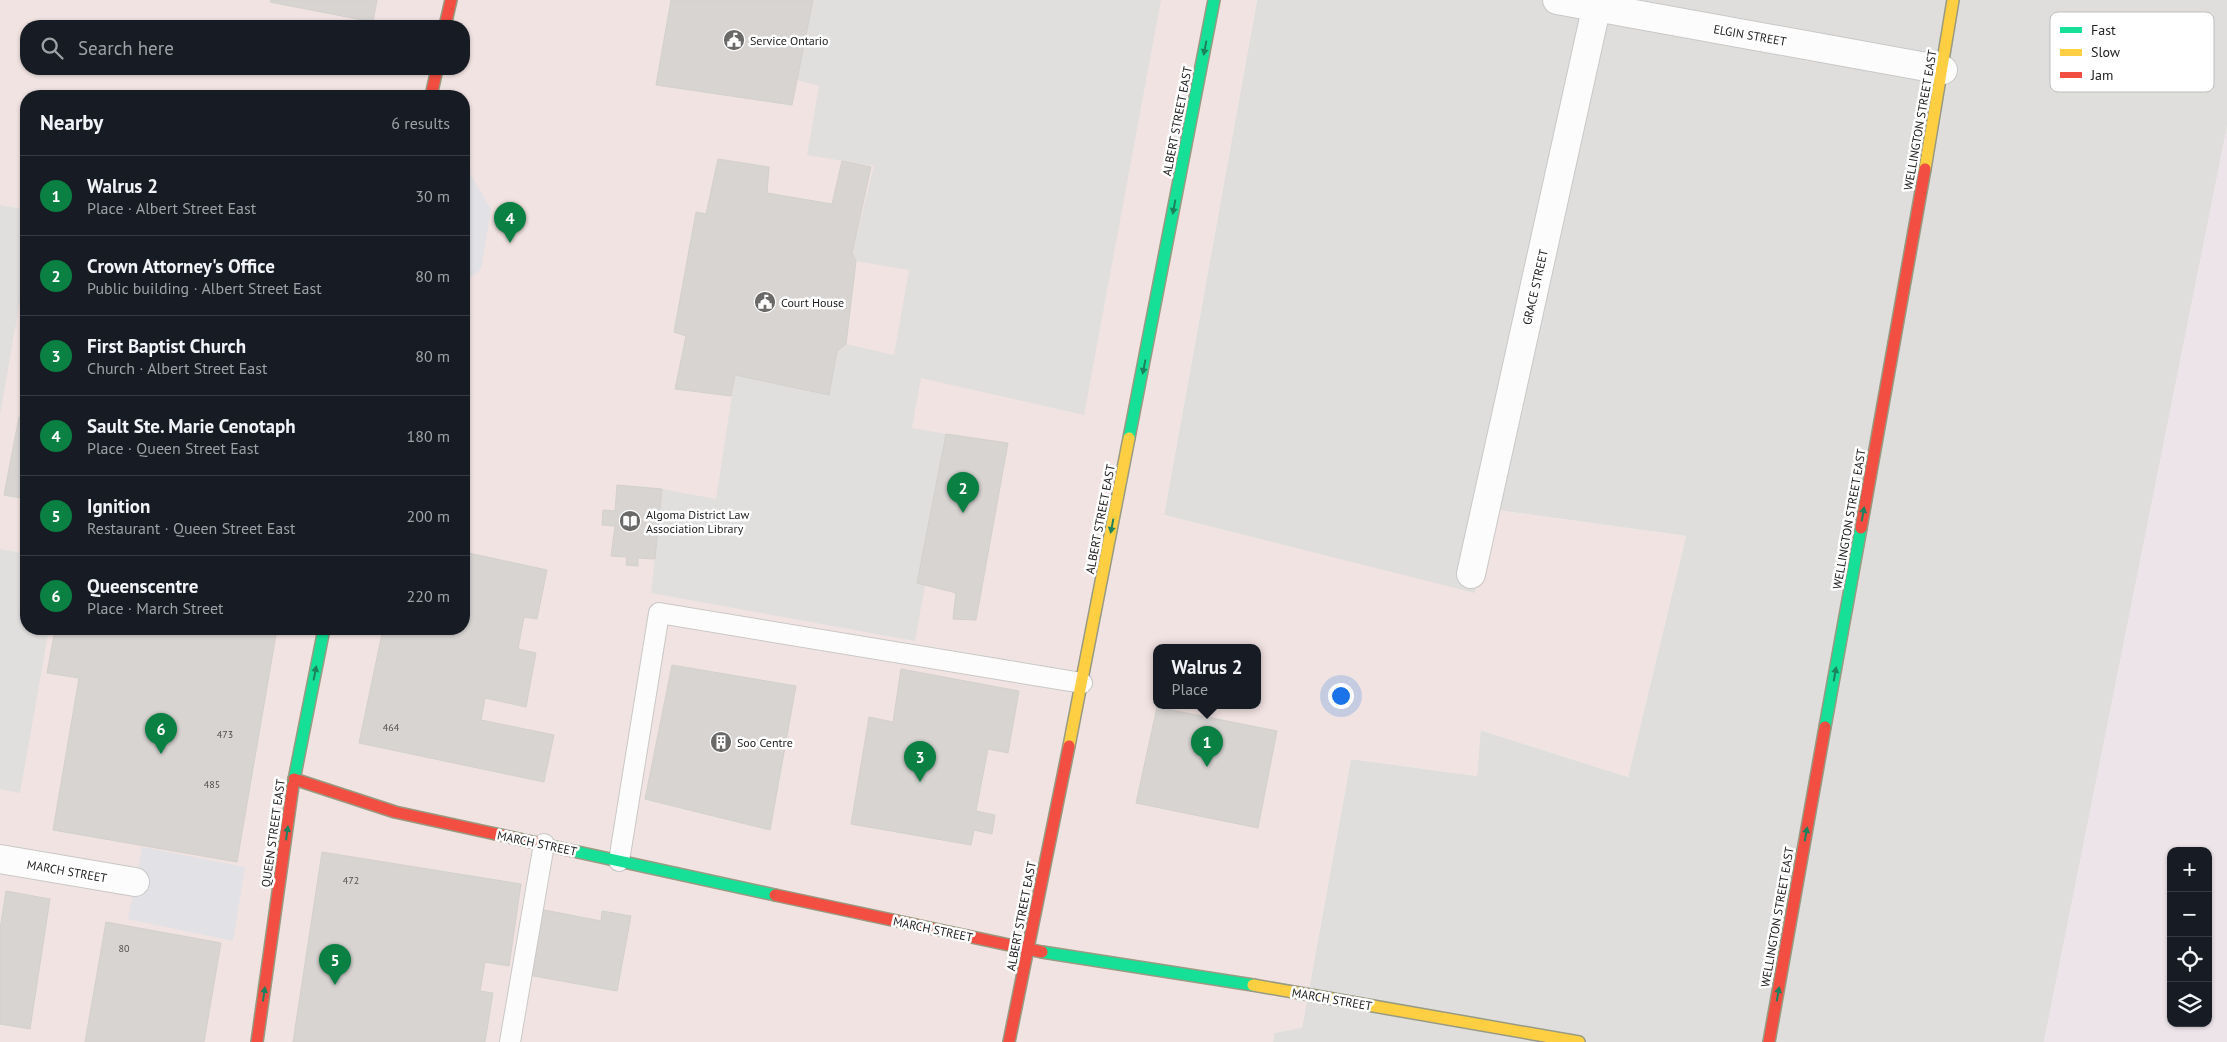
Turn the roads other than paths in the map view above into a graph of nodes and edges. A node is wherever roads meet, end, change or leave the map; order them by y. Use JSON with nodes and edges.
{"nodes":[{"id":1,"x":451,"y":0,"type":"edge"},
{"id":2,"x":1214,"y":0,"type":"edge"},
{"id":3,"x":1557,"y":0,"type":"edge"},
{"id":4,"x":1954,"y":0,"type":"edge"},
{"id":5,"x":1598,"y":3,"type":"edge"},
{"id":6,"x":447,"y":20,"type":"edge"},
{"id":7,"x":1943,"y":70,"type":"junction"},
{"id":8,"x":436,"y":75,"type":"edge"},
{"id":9,"x":432,"y":90,"type":"edge"},
{"id":10,"x":1471,"y":574,"type":"dead end"},
{"id":11,"x":323,"y":635,"type":"edge"},
{"id":12,"x":1082,"y":682,"type":"junction"},
{"id":13,"x":294,"y":779,"type":"junction"},
{"id":14,"x":544,"y":844,"type":"junction"},
{"id":15,"x":0,"y":859,"type":"edge"},
{"id":16,"x":619,"y":860,"type":"junction"},
{"id":17,"x":135,"y":882,"type":"dead end"},
{"id":18,"x":1028,"y":950,"type":"junction"},
{"id":19,"x":257,"y":1042,"type":"edge"},
{"id":20,"x":510,"y":1042,"type":"edge"},
{"id":21,"x":1009,"y":1042,"type":"edge"},
{"id":22,"x":1580,"y":1042,"type":"edge"},
{"id":23,"x":1769,"y":1042,"type":"edge"}],
"edges":[{"from":1,"to":6,"type":"main road"},
{"from":2,"to":12,"type":"main road","name":"ALBERT STREET EAST","one_way":true},
{"from":3,"to":5,"type":"street","name":"ELGIN STREET"},
{"from":4,"to":7,"type":"main road","name":"WELLINGTON STREET EAST"},
{"from":5,"to":7,"type":"street","name":"ELGIN STREET"},
{"from":5,"to":10,"type":"street","name":"GRACE STREET"},
{"from":23,"to":7,"type":"main road","name":"WELLINGTON STREET EAST","one_way":true},
{"from":8,"to":9,"type":"main road"},
{"from":13,"to":11,"type":"main road","name":"QUEEN STREET EAST","one_way":true},
{"from":12,"to":16,"type":"lane"},
{"from":12,"to":18,"type":"main road","name":"ALBERT STREET EAST"},
{"from":13,"to":14,"type":"main road","name":"MARCH STREET"},
{"from":19,"to":13,"type":"main road","name":"QUEEN STREET EAST","one_way":true},
{"from":14,"to":16,"type":"main road","name":"MARCH STREET"},
{"from":14,"to":20,"type":"lane"},
{"from":15,"to":17,"type":"street","name":"MARCH STREET"},
{"from":16,"to":18,"type":"main road","name":"MARCH STREET"},
{"from":18,"to":21,"type":"main road","name":"ALBERT STREET EAST"},
{"from":18,"to":22,"type":"main road","name":"MARCH STREET"}]}
